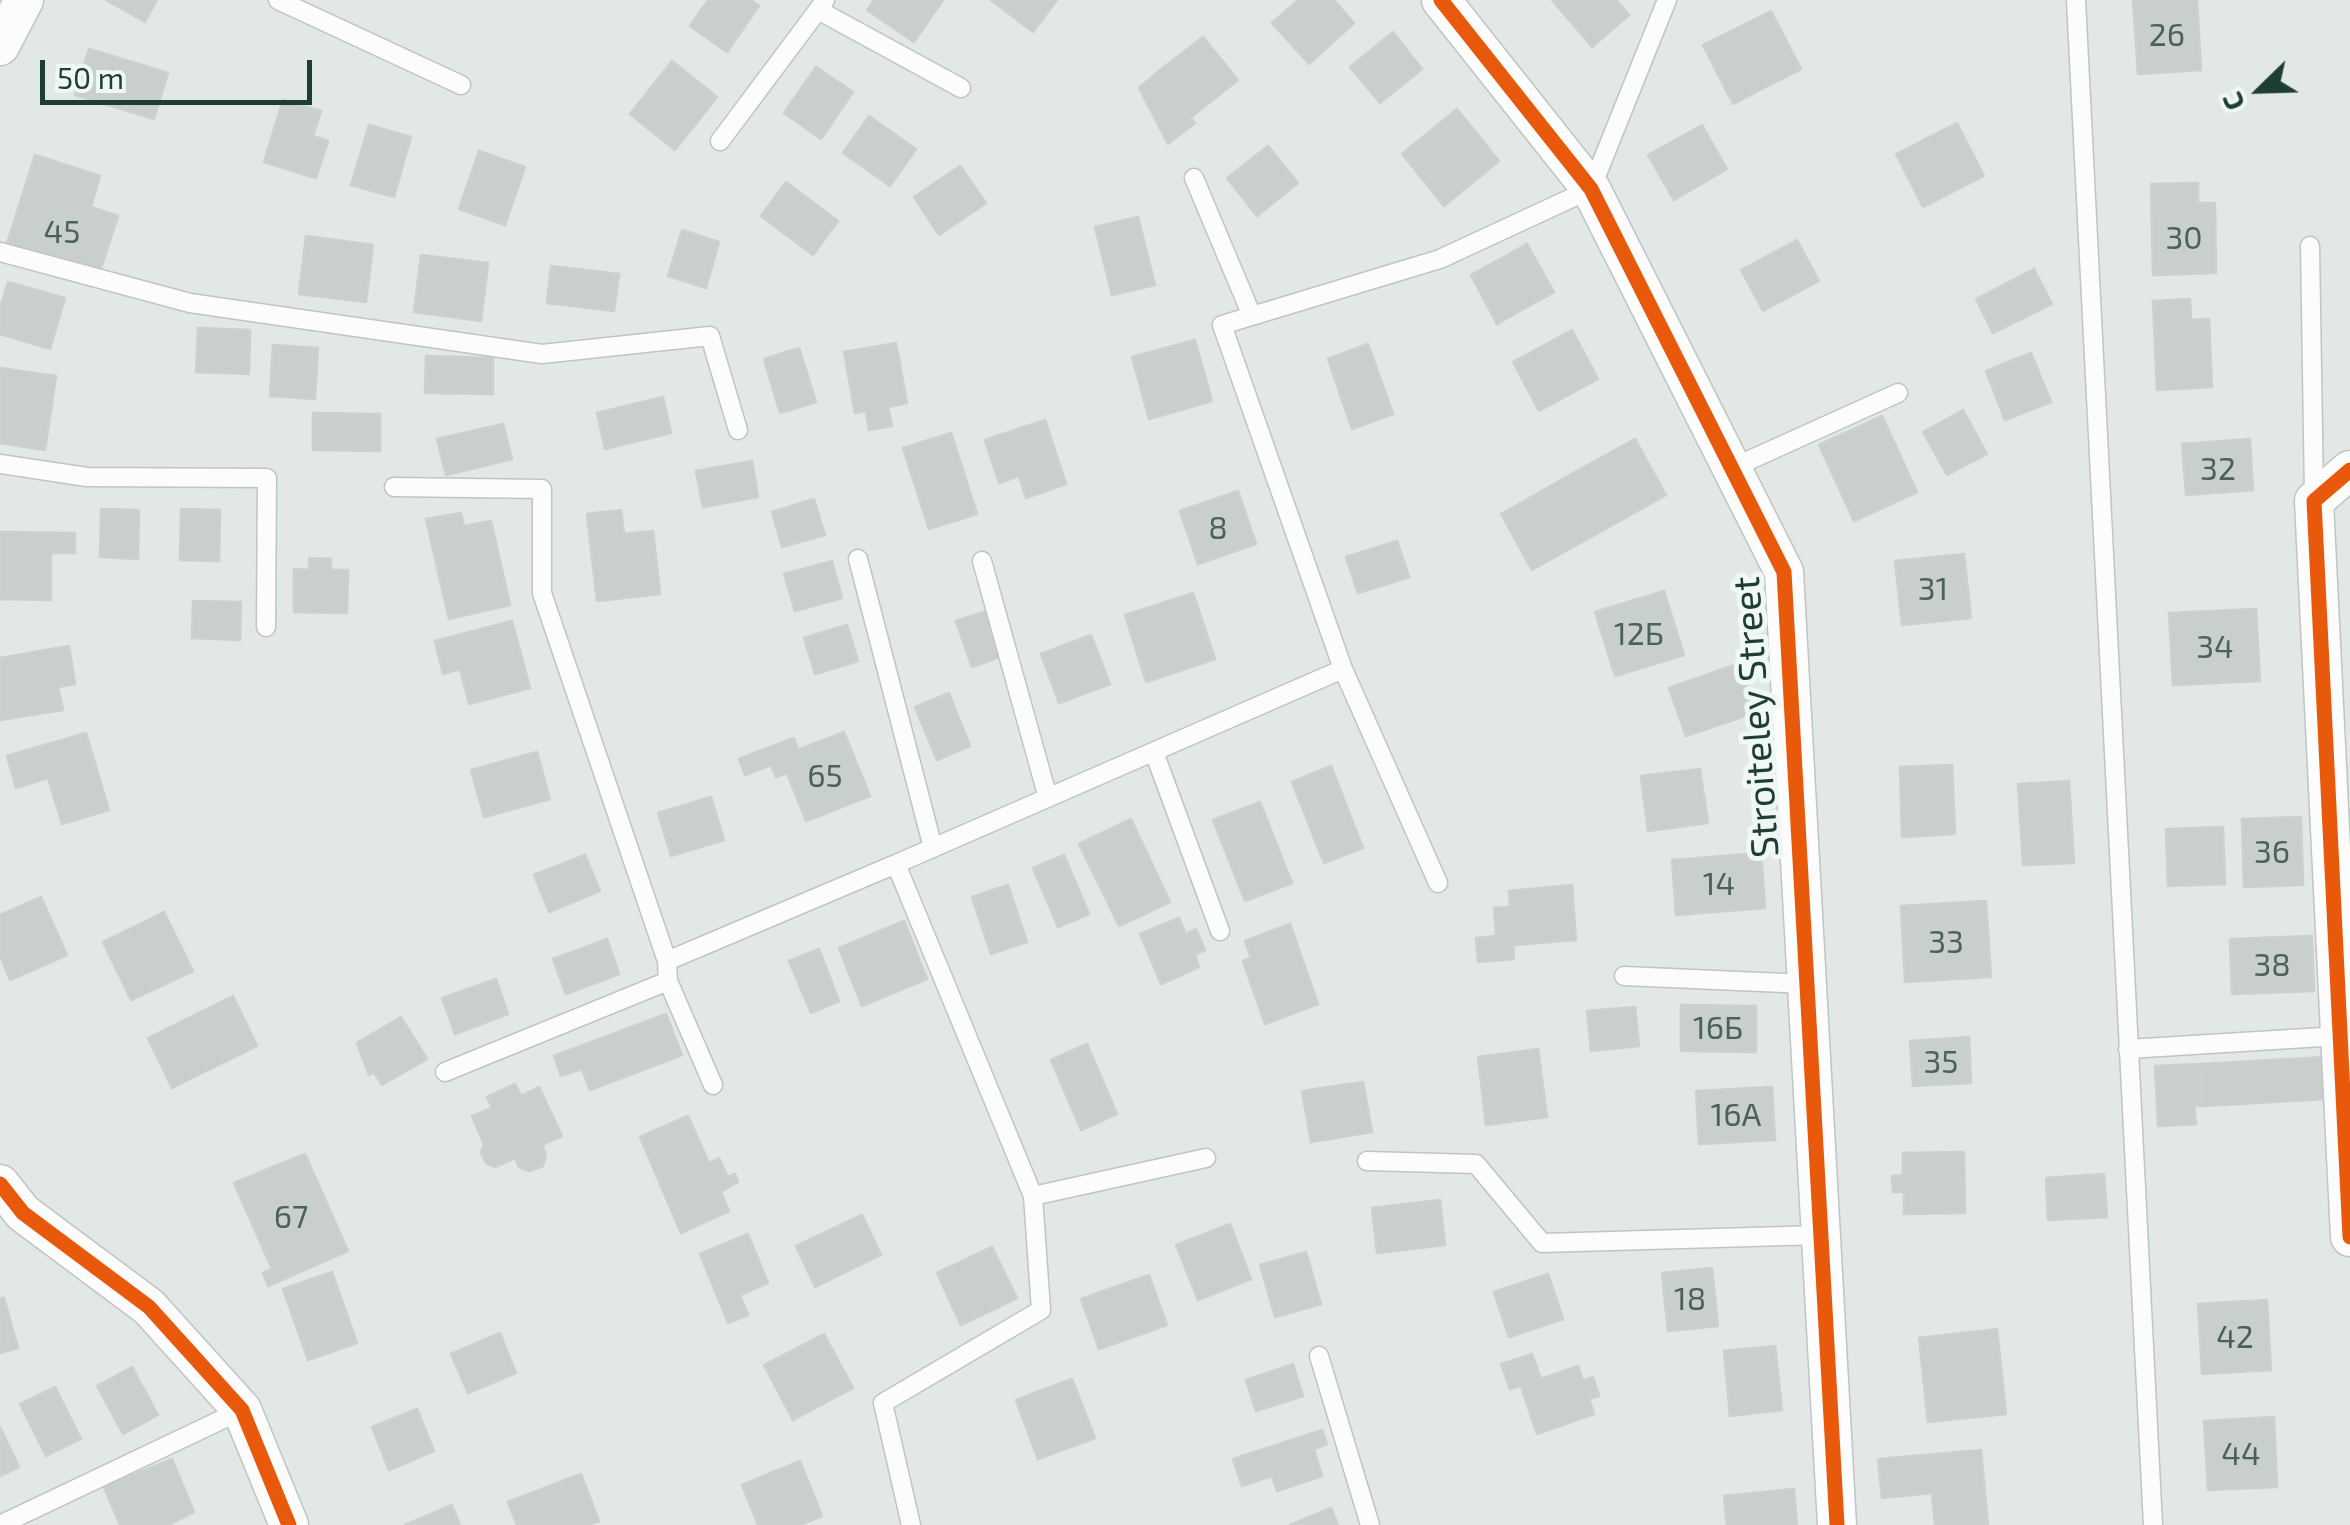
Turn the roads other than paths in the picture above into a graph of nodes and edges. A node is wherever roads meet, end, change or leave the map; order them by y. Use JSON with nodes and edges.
{"nodes":[{"id":1,"x":24,"y":0,"type":"edge"},
{"id":2,"x":278,"y":0,"type":"edge"},
{"id":3,"x":1442,"y":0,"type":"edge"},
{"id":4,"x":1667,"y":0,"type":"edge"},
{"id":5,"x":2076,"y":0,"type":"edge"},
{"id":6,"x":822,"y":5,"type":"edge"},
{"id":7,"x":0,"y":46,"type":"edge"},
{"id":8,"x":462,"y":85,"type":"dead end"},
{"id":9,"x":961,"y":88,"type":"dead end"},
{"id":10,"x":720,"y":141,"type":"dead end"},
{"id":11,"x":1194,"y":178,"type":"dead end"},
{"id":12,"x":1591,"y":189,"type":"junction"},
{"id":13,"x":2310,"y":246,"type":"dead end"},
{"id":14,"x":0,"y":252,"type":"edge"},
{"id":15,"x":1252,"y":316,"type":"junction"},
{"id":16,"x":1898,"y":393,"type":"dead end"},
{"id":17,"x":738,"y":430,"type":"dead end"},
{"id":18,"x":0,"y":464,"type":"edge"},
{"id":19,"x":1732,"y":468,"type":"junction"},
{"id":20,"x":2350,"y":470,"type":"edge"},
{"id":21,"x":394,"y":487,"type":"dead end"},
{"id":22,"x":2314,"y":502,"type":"junction"},
{"id":23,"x":858,"y":560,"type":"dead end"},
{"id":24,"x":982,"y":561,"type":"dead end"},
{"id":25,"x":266,"y":627,"type":"dead end"},
{"id":26,"x":1343,"y":669,"type":"junction"},
{"id":27,"x":1154,"y":752,"type":"junction"},
{"id":28,"x":1048,"y":798,"type":"junction"},
{"id":29,"x":933,"y":848,"type":"junction"},
{"id":30,"x":896,"y":864,"type":"junction"},
{"id":31,"x":1438,"y":883,"type":"dead end"},
{"id":32,"x":1220,"y":931,"type":"dead end"},
{"id":33,"x":667,"y":962,"type":"junction"},
{"id":34,"x":1624,"y":976,"type":"dead end"},
{"id":35,"x":668,"y":981,"type":"junction"},
{"id":36,"x":1807,"y":984,"type":"junction"},
{"id":37,"x":2339,"y":1036,"type":"junction"},
{"id":38,"x":2128,"y":1049,"type":"junction"},
{"id":39,"x":444,"y":1072,"type":"dead end"},
{"id":40,"x":713,"y":1085,"type":"dead end"},
{"id":41,"x":1206,"y":1158,"type":"dead end"},
{"id":42,"x":1368,"y":1161,"type":"dead end"},
{"id":43,"x":2348,"y":1175,"type":"edge"},
{"id":44,"x":0,"y":1184,"type":"edge"},
{"id":45,"x":1033,"y":1196,"type":"junction"},
{"id":46,"x":1821,"y":1235,"type":"junction"},
{"id":47,"x":2350,"y":1236,"type":"edge"},
{"id":48,"x":1319,"y":1356,"type":"dead end"},
{"id":49,"x":242,"y":1410,"type":"junction"},
{"id":50,"x":0,"y":1525,"type":"edge"},
{"id":51,"x":289,"y":1525,"type":"edge"},
{"id":52,"x":911,"y":1525,"type":"edge"},
{"id":53,"x":1370,"y":1525,"type":"edge"},
{"id":54,"x":1837,"y":1525,"type":"edge"},
{"id":55,"x":2153,"y":1525,"type":"edge"}],
"edges":[{"from":1,"to":7,"type":"street"},
{"from":2,"to":8,"type":"lane"},
{"from":3,"to":12,"type":"street","name":"Stroiteley Street"},
{"from":4,"to":12,"type":"lane"},
{"from":5,"to":38,"type":"lane"},
{"from":6,"to":9,"type":"lane"},
{"from":6,"to":10,"type":"lane"},
{"from":11,"to":15,"type":"lane"},
{"from":12,"to":15,"type":"lane"},
{"from":12,"to":19,"type":"street","name":"Stroiteley Street"},
{"from":13,"to":22,"type":"lane"},
{"from":14,"to":17,"type":"lane"},
{"from":15,"to":26,"type":"lane"},
{"from":16,"to":19,"type":"lane"},
{"from":18,"to":25,"type":"lane"},
{"from":19,"to":36,"type":"street","name":"Stroiteley Street"},
{"from":20,"to":22,"type":"street"},
{"from":21,"to":33,"type":"lane"},
{"from":22,"to":37,"type":"street"},
{"from":23,"to":29,"type":"lane"},
{"from":24,"to":28,"type":"lane"},
{"from":26,"to":27,"type":"lane"},
{"from":26,"to":31,"type":"lane"},
{"from":27,"to":28,"type":"lane"},
{"from":27,"to":32,"type":"lane"},
{"from":28,"to":29,"type":"lane"},
{"from":29,"to":30,"type":"lane"},
{"from":30,"to":33,"type":"lane"},
{"from":30,"to":45,"type":"lane"},
{"from":33,"to":35,"type":"lane"},
{"from":34,"to":36,"type":"lane"},
{"from":35,"to":39,"type":"lane"},
{"from":35,"to":40,"type":"lane"},
{"from":36,"to":46,"type":"street","name":"Stroiteley Street"},
{"from":37,"to":38,"type":"lane"},
{"from":37,"to":43,"type":"street"},
{"from":38,"to":55,"type":"lane"},
{"from":41,"to":45,"type":"lane"},
{"from":42,"to":46,"type":"lane"},
{"from":43,"to":47,"type":"street"},
{"from":44,"to":49,"type":"street"},
{"from":45,"to":52,"type":"lane"},
{"from":46,"to":54,"type":"street","name":"Stroiteley Street"},
{"from":48,"to":53,"type":"lane"},
{"from":49,"to":50,"type":"lane"},
{"from":49,"to":51,"type":"street"}]}
